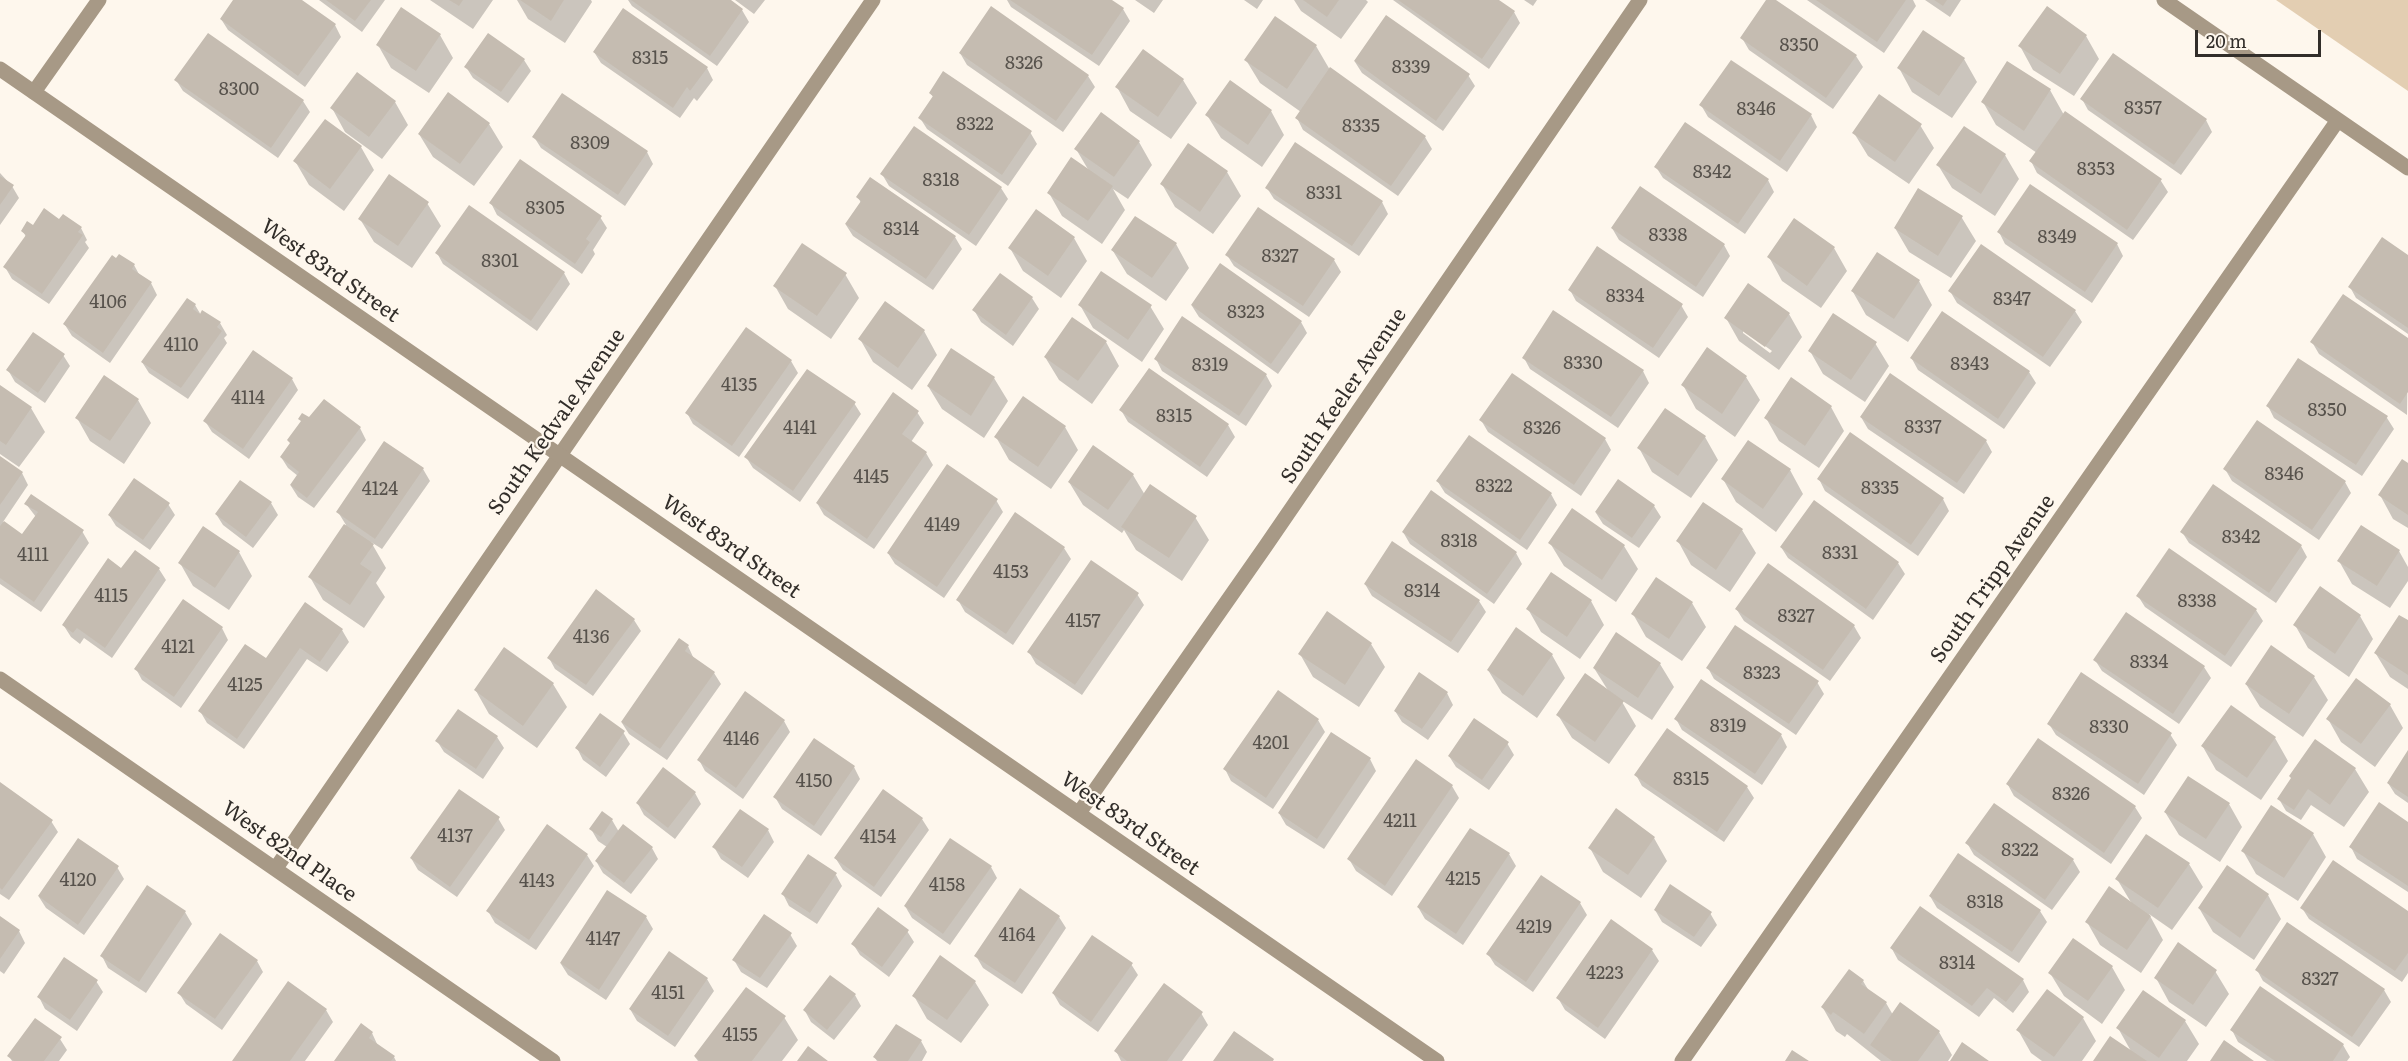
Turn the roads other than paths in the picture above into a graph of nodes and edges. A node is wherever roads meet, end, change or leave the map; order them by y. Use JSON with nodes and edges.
{"nodes":[{"id":1,"x":99,"y":0,"type":"edge"},
{"id":2,"x":873,"y":0,"type":"edge"},
{"id":3,"x":1640,"y":0,"type":"edge"},
{"id":4,"x":2164,"y":0,"type":"edge"},
{"id":5,"x":0,"y":69,"type":"edge"},
{"id":6,"x":34,"y":92,"type":"junction"},
{"id":7,"x":2338,"y":120,"type":"junction"},
{"id":8,"x":2408,"y":168,"type":"edge"},
{"id":9,"x":560,"y":455,"type":"junction"},
{"id":10,"x":0,"y":679,"type":"edge"},
{"id":11,"x":1079,"y":813,"type":"junction"},
{"id":12,"x":276,"y":868,"type":"junction"},
{"id":13,"x":553,"y":1061,"type":"edge"},
{"id":14,"x":1437,"y":1061,"type":"edge"},
{"id":15,"x":1683,"y":1061,"type":"edge"}],
"edges":[{"from":1,"to":6,"type":"street"},
{"from":2,"to":9,"type":"street","name":"South Kedvale Avenue"},
{"from":3,"to":11,"type":"street","name":"South Keeler Avenue"},
{"from":4,"to":7,"type":"street"},
{"from":5,"to":6,"type":"street","name":"West 83rd Street"},
{"from":6,"to":9,"type":"street","name":"West 83rd Street"},
{"from":7,"to":8,"type":"street"},
{"from":7,"to":15,"type":"street","name":"South Tripp Avenue"},
{"from":9,"to":11,"type":"street","name":"West 83rd Street"},
{"from":9,"to":12,"type":"street","name":"South Kedvale Avenue"},
{"from":10,"to":12,"type":"street","name":"West 82nd Place"},
{"from":11,"to":14,"type":"street","name":"West 83rd Street"},
{"from":12,"to":13,"type":"street","name":"West 82nd Place"}]}
